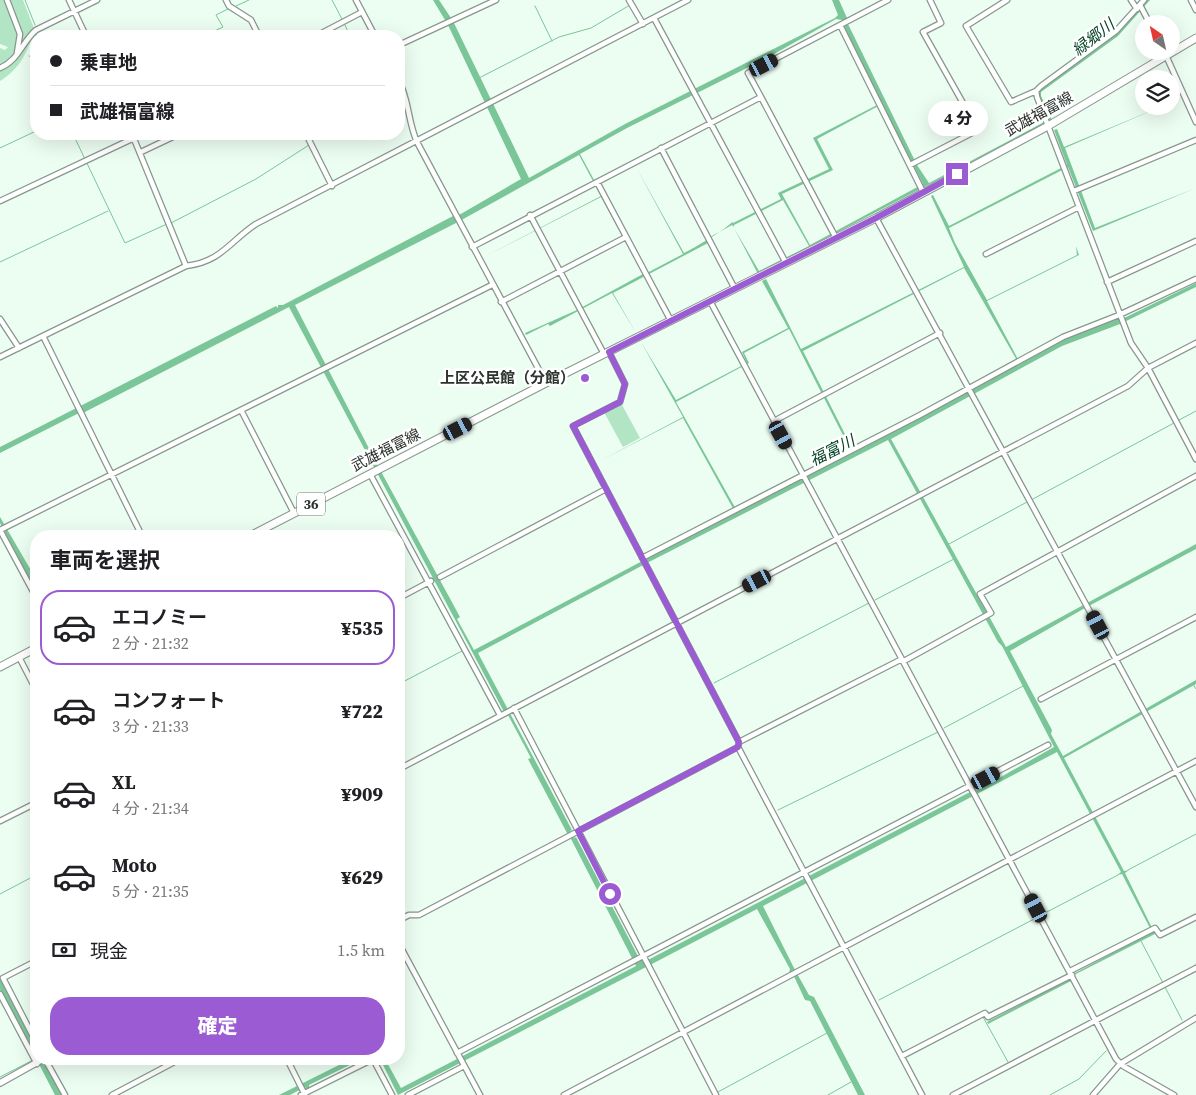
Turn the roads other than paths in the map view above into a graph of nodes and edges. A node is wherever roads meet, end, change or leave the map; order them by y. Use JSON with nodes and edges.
{"nodes":[{"id":1,"x":7,"y":0,"type":"edge"},
{"id":2,"x":69,"y":0,"type":"edge"},
{"id":3,"x":97,"y":0,"type":"edge"},
{"id":4,"x":226,"y":0,"type":"edge"},
{"id":5,"x":356,"y":0,"type":"edge"},
{"id":6,"x":496,"y":0,"type":"edge"},
{"id":7,"x":688,"y":0,"type":"edge"},
{"id":8,"x":888,"y":0,"type":"edge"},
{"id":9,"x":930,"y":0,"type":"edge"},
{"id":10,"x":1007,"y":0,"type":"edge"},
{"id":11,"x":1131,"y":0,"type":"edge"},
{"id":12,"x":1144,"y":0,"type":"edge"},
{"id":13,"x":1191,"y":0,"type":"edge"},
{"id":14,"x":631,"y":3,"type":"edge"},
{"id":15,"x":1140,"y":7,"type":"junction"},
{"id":16,"x":1196,"y":10,"type":"edge"},
{"id":17,"x":74,"y":11,"type":"junction"},
{"id":18,"x":362,"y":12,"type":"junction"},
{"id":19,"x":1145,"y":15,"type":"edge"},
{"id":20,"x":654,"y":18,"type":"junction"},
{"id":21,"x":643,"y":24,"type":"junction"},
{"id":22,"x":843,"y":24,"type":"junction"},
{"id":23,"x":36,"y":30,"type":"edge"},
{"id":24,"x":83,"y":30,"type":"edge"},
{"id":25,"x":256,"y":30,"type":"edge"},
{"id":26,"x":328,"y":30,"type":"edge"},
{"id":27,"x":372,"y":30,"type":"edge"},
{"id":28,"x":30,"y":35,"type":"edge"},
{"id":29,"x":1196,"y":38,"type":"edge"},
{"id":30,"x":405,"y":42,"type":"edge"},
{"id":31,"x":1180,"y":46,"type":"edge"},
{"id":32,"x":16,"y":56,"type":"junction"},
{"id":33,"x":1153,"y":60,"type":"edge"},
{"id":34,"x":1168,"y":60,"type":"edge"},
{"id":35,"x":0,"y":68,"type":"edge"},
{"id":36,"x":1036,"y":92,"type":"junction"},
{"id":37,"x":405,"y":96,"type":"edge"},
{"id":38,"x":761,"y":97,"type":"junction"},
{"id":39,"x":1196,"y":122,"type":"edge"},
{"id":40,"x":711,"y":123,"type":"junction"},
{"id":41,"x":1047,"y":123,"type":"junction"},
{"id":42,"x":125,"y":140,"type":"edge"},
{"id":43,"x":135,"y":140,"type":"edge"},
{"id":44,"x":167,"y":140,"type":"edge"},
{"id":45,"x":309,"y":140,"type":"edge"},
{"id":46,"x":1196,"y":140,"type":"edge"},
{"id":47,"x":417,"y":142,"type":"junction"},
{"id":48,"x":661,"y":148,"type":"junction"},
{"id":49,"x":141,"y":152,"type":"junction"},
{"id":50,"x":913,"y":163,"type":"junction"},
{"id":51,"x":595,"y":183,"type":"junction"},
{"id":52,"x":332,"y":186,"type":"junction"},
{"id":53,"x":922,"y":189,"type":"junction"},
{"id":54,"x":1077,"y":190,"type":"junction"},
{"id":55,"x":0,"y":201,"type":"edge"},
{"id":56,"x":1079,"y":207,"type":"junction"},
{"id":57,"x":530,"y":216,"type":"junction"},
{"id":58,"x":876,"y":218,"type":"junction"},
{"id":59,"x":835,"y":235,"type":"junction"},
{"id":60,"x":624,"y":238,"type":"junction"},
{"id":61,"x":1196,"y":241,"type":"edge"},
{"id":62,"x":472,"y":247,"type":"junction"},
{"id":63,"x":986,"y":254,"type":"dead end"},
{"id":64,"x":784,"y":261,"type":"junction"},
{"id":65,"x":186,"y":266,"type":"junction"},
{"id":66,"x":559,"y":272,"type":"junction"},
{"id":67,"x":1196,"y":279,"type":"edge"},
{"id":68,"x":1107,"y":282,"type":"junction"},
{"id":69,"x":492,"y":285,"type":"junction"},
{"id":70,"x":735,"y":289,"type":"junction"},
{"id":71,"x":710,"y":301,"type":"junction"},
{"id":72,"x":501,"y":302,"type":"junction"},
{"id":73,"x":1120,"y":318,"type":"junction"},
{"id":74,"x":0,"y":319,"type":"edge"},
{"id":75,"x":671,"y":321,"type":"junction"},
{"id":76,"x":940,"y":333,"type":"junction"},
{"id":77,"x":43,"y":336,"type":"junction"},
{"id":78,"x":1196,"y":343,"type":"edge"},
{"id":79,"x":19,"y":348,"type":"junction"},
{"id":80,"x":606,"y":353,"type":"junction"},
{"id":81,"x":0,"y":357,"type":"edge"},
{"id":82,"x":1148,"y":368,"type":"junction"},
{"id":83,"x":546,"y":383,"type":"junction"},
{"id":84,"x":971,"y":391,"type":"junction"},
{"id":85,"x":241,"y":410,"type":"junction"},
{"id":86,"x":774,"y":421,"type":"junction"},
{"id":87,"x":1003,"y":451,"type":"junction"},
{"id":88,"x":1196,"y":459,"type":"edge"},
{"id":89,"x":371,"y":473,"type":"junction"},
{"id":90,"x":111,"y":474,"type":"junction"},
{"id":91,"x":804,"y":476,"type":"junction"},
{"id":92,"x":1196,"y":476,"type":"edge"},
{"id":93,"x":606,"y":489,"type":"junction"},
{"id":94,"x":294,"y":513,"type":"junction"},
{"id":95,"x":2,"y":529,"type":"edge"},
{"id":96,"x":139,"y":530,"type":"edge"},
{"id":97,"x":261,"y":530,"type":"edge"},
{"id":98,"x":402,"y":530,"type":"edge"},
{"id":99,"x":405,"y":536,"type":"edge"},
{"id":100,"x":838,"y":539,"type":"junction"},
{"id":101,"x":1057,"y":550,"type":"junction"},
{"id":102,"x":642,"y":558,"type":"junction"},
{"id":103,"x":440,"y":576,"type":"dead end"},
{"id":104,"x":430,"y":582,"type":"junction"},
{"id":105,"x":30,"y":585,"type":"edge"},
{"id":106,"x":405,"y":595,"type":"edge"},
{"id":107,"x":1196,"y":616,"type":"edge"},
{"id":108,"x":676,"y":623,"type":"junction"},
{"id":109,"x":30,"y":651,"type":"edge"},
{"id":110,"x":19,"y":657,"type":"junction"},
{"id":111,"x":1116,"y":659,"type":"junction"},
{"id":112,"x":903,"y":660,"type":"junction"},
{"id":113,"x":0,"y":667,"type":"edge"},
{"id":114,"x":30,"y":678,"type":"edge"},
{"id":115,"x":1041,"y":699,"type":"dead end"},
{"id":116,"x":507,"y":711,"type":"junction"},
{"id":117,"x":739,"y":745,"type":"junction"},
{"id":118,"x":1048,"y":745,"type":"dead end"},
{"id":119,"x":1196,"y":762,"type":"edge"},
{"id":120,"x":405,"y":766,"type":"edge"},
{"id":121,"x":1177,"y":771,"type":"junction"},
{"id":122,"x":974,"y":791,"type":"junction"},
{"id":123,"x":30,"y":806,"type":"edge"},
{"id":124,"x":1196,"y":807,"type":"edge"},
{"id":125,"x":0,"y":821,"type":"edge"},
{"id":126,"x":573,"y":834,"type":"junction"},
{"id":127,"x":1011,"y":860,"type":"junction"},
{"id":128,"x":805,"y":872,"type":"junction"},
{"id":129,"x":405,"y":917,"type":"edge"},
{"id":130,"x":1196,"y":918,"type":"edge"},
{"id":131,"x":844,"y":946,"type":"junction"},
{"id":132,"x":405,"y":955,"type":"edge"},
{"id":133,"x":644,"y":960,"type":"junction"},
{"id":134,"x":30,"y":964,"type":"edge"},
{"id":135,"x":1196,"y":968,"type":"edge"},
{"id":136,"x":1071,"y":973,"type":"junction"},
{"id":137,"x":1,"y":997,"type":"edge"},
{"id":138,"x":1196,"y":1018,"type":"edge"},
{"id":139,"x":1096,"y":1020,"type":"junction"},
{"id":140,"x":30,"y":1030,"type":"edge"},
{"id":141,"x":683,"y":1032,"type":"junction"},
{"id":142,"x":30,"y":1045,"type":"edge"},
{"id":143,"x":458,"y":1055,"type":"junction"},
{"id":144,"x":902,"y":1056,"type":"junction"},
{"id":145,"x":463,"y":1064,"type":"junction"},
{"id":146,"x":1120,"y":1064,"type":"junction"},
{"id":147,"x":31,"y":1065,"type":"edge"},
{"id":148,"x":43,"y":1065,"type":"edge"},
{"id":149,"x":169,"y":1065,"type":"edge"},
{"id":150,"x":290,"y":1065,"type":"edge"},
{"id":151,"x":362,"y":1065,"type":"edge"},
{"id":152,"x":377,"y":1065,"type":"edge"},
{"id":153,"x":0,"y":1083,"type":"edge"},
{"id":154,"x":305,"y":1093,"type":"edge"},
{"id":155,"x":65,"y":1095,"type":"edge"},
{"id":156,"x":112,"y":1095,"type":"edge"},
{"id":157,"x":392,"y":1095,"type":"edge"},
{"id":158,"x":408,"y":1095,"type":"edge"},
{"id":159,"x":480,"y":1095,"type":"edge"},
{"id":160,"x":564,"y":1095,"type":"edge"},
{"id":161,"x":716,"y":1095,"type":"edge"},
{"id":162,"x":922,"y":1095,"type":"edge"},
{"id":163,"x":953,"y":1095,"type":"edge"},
{"id":164,"x":1093,"y":1095,"type":"edge"},
{"id":165,"x":1174,"y":1095,"type":"edge"}],
"edges":[{"from":1,"to":32,"type":"street"},
{"from":2,"to":17,"type":"street"},
{"from":3,"to":17,"type":"street"},
{"from":4,"to":25,"type":"street"},
{"from":5,"to":18,"type":"street"},
{"from":6,"to":30,"type":"street"},
{"from":7,"to":20,"type":"street"},
{"from":8,"to":22,"type":"street"},
{"from":9,"to":50,"type":"street"},
{"from":10,"to":36,"type":"street"},
{"from":11,"to":15,"type":"street"},
{"from":12,"to":15,"type":"street"},
{"from":13,"to":16,"type":"street"},
{"from":14,"to":21,"type":"street"},
{"from":15,"to":19,"type":"street"},
{"from":15,"to":36,"type":"street"},
{"from":17,"to":23,"type":"street"},
{"from":17,"to":24,"type":"street"},
{"from":18,"to":26,"type":"street"},
{"from":18,"to":27,"type":"street"},
{"from":20,"to":21,"type":"street"},
{"from":20,"to":40,"type":"street"},
{"from":21,"to":47,"type":"street"},
{"from":22,"to":38,"type":"street"},
{"from":22,"to":50,"type":"street"},
{"from":28,"to":32,"type":"street"},
{"from":29,"to":31,"type":"main road","name":"武雄福富線","number":"36"},
{"from":32,"to":35,"type":"street"},
{"from":33,"to":41,"type":"main road","name":"武雄福富線","number":"36"},
{"from":34,"to":39,"type":"street"},
{"from":36,"to":41,"type":"street"},
{"from":37,"to":47,"type":"street"},
{"from":38,"to":40,"type":"street"},
{"from":38,"to":59,"type":"street"},
{"from":40,"to":48,"type":"street"},
{"from":40,"to":64,"type":"street"},
{"from":41,"to":53,"type":"main road","name":"武雄福富線","number":"36"},
{"from":41,"to":54,"type":"street"},
{"from":42,"to":55,"type":"street"},
{"from":43,"to":49,"type":"street"},
{"from":44,"to":49,"type":"street"},
{"from":45,"to":52,"type":"street"},
{"from":46,"to":54,"type":"street"},
{"from":47,"to":52,"type":"street"},
{"from":47,"to":62,"type":"street"},
{"from":48,"to":51,"type":"street"},
{"from":48,"to":70,"type":"street"},
{"from":49,"to":65,"type":"street"},
{"from":50,"to":53,"type":"street"},
{"from":51,"to":57,"type":"street"},
{"from":51,"to":60,"type":"street"},
{"from":52,"to":65,"type":"street"},
{"from":53,"to":58,"type":"main road","name":"武雄福富線","number":"36"},
{"from":54,"to":56,"type":"street"},
{"from":56,"to":63,"type":"street"},
{"from":56,"to":68,"type":"street"},
{"from":57,"to":62,"type":"street"},
{"from":57,"to":66,"type":"street"},
{"from":58,"to":59,"type":"main road","name":"武雄福富線","number":"36"},
{"from":58,"to":76,"type":"street"},
{"from":59,"to":64,"type":"main road","name":"武雄福富線","number":"36"},
{"from":60,"to":66,"type":"street"},
{"from":60,"to":75,"type":"street"},
{"from":61,"to":68,"type":"street"},
{"from":62,"to":69,"type":"street"},
{"from":64,"to":70,"type":"main road","name":"武雄福富線","number":"36"},
{"from":65,"to":77,"type":"street"},
{"from":66,"to":72,"type":"street"},
{"from":66,"to":80,"type":"street"},
{"from":67,"to":73,"type":"street"},
{"from":68,"to":73,"type":"street"},
{"from":69,"to":72,"type":"street"},
{"from":69,"to":85,"type":"street"},
{"from":70,"to":71,"type":"main road","name":"武雄福富線","number":"36"},
{"from":71,"to":75,"type":"main road","name":"武雄福富線","number":"36"},
{"from":71,"to":86,"type":"street"},
{"from":72,"to":83,"type":"street"},
{"from":73,"to":82,"type":"street"},
{"from":73,"to":84,"type":"street"},
{"from":74,"to":79,"type":"street"},
{"from":75,"to":80,"type":"main road","name":"武雄福富線","number":"36"},
{"from":76,"to":84,"type":"street"},
{"from":76,"to":86,"type":"street"},
{"from":77,"to":79,"type":"street"},
{"from":77,"to":90,"type":"street"},
{"from":78,"to":82,"type":"street"},
{"from":79,"to":81,"type":"street"},
{"from":80,"to":83,"type":"main road","name":"武雄福富線","number":"36"},
{"from":80,"to":93,"type":"street"},
{"from":82,"to":87,"type":"street"},
{"from":82,"to":88,"type":"street"},
{"from":83,"to":89,"type":"main road","name":"武雄福富線","number":"36"},
{"from":84,"to":87,"type":"street"},
{"from":84,"to":91,"type":"street"},
{"from":85,"to":90,"type":"street"},
{"from":85,"to":94,"type":"street"},
{"from":86,"to":91,"type":"street"},
{"from":87,"to":100,"type":"street"},
{"from":87,"to":101,"type":"street"},
{"from":89,"to":94,"type":"main road","name":"武雄福富線","number":"36"},
{"from":89,"to":98,"type":"street"},
{"from":90,"to":95,"type":"street"},
{"from":90,"to":96,"type":"street"},
{"from":91,"to":100,"type":"street"},
{"from":91,"to":102,"type":"street"},
{"from":92,"to":101,"type":"street"},
{"from":93,"to":102,"type":"street"},
{"from":93,"to":103,"type":"street"},
{"from":94,"to":97,"type":"main road","name":"武雄福富線","number":"36"},
{"from":95,"to":105,"type":"street"},
{"from":99,"to":104,"type":"street"},
{"from":100,"to":108,"type":"street"},
{"from":100,"to":112,"type":"street"},
{"from":101,"to":111,"type":"street"},
{"from":101,"to":112,"type":"street"},
{"from":102,"to":108,"type":"street"},
{"from":104,"to":106,"type":"street"},
{"from":104,"to":116,"type":"street"},
{"from":107,"to":111,"type":"street"},
{"from":108,"to":116,"type":"street"},
{"from":108,"to":117,"type":"street"},
{"from":109,"to":110,"type":"main road"},
{"from":110,"to":113,"type":"main road"},
{"from":110,"to":114,"type":"street"},
{"from":111,"to":115,"type":"street"},
{"from":111,"to":121,"type":"street"},
{"from":112,"to":117,"type":"street"},
{"from":112,"to":122,"type":"street"},
{"from":116,"to":120,"type":"street"},
{"from":116,"to":126,"type":"street"},
{"from":117,"to":126,"type":"street"},
{"from":117,"to":128,"type":"street"},
{"from":118,"to":122,"type":"street"},
{"from":119,"to":121,"type":"street"},
{"from":121,"to":124,"type":"street"},
{"from":121,"to":127,"type":"street"},
{"from":122,"to":127,"type":"street"},
{"from":122,"to":128,"type":"street"},
{"from":123,"to":125,"type":"street"},
{"from":126,"to":129,"type":"street"},
{"from":126,"to":133,"type":"street"},
{"from":127,"to":131,"type":"street"},
{"from":127,"to":136,"type":"street"},
{"from":128,"to":131,"type":"street"},
{"from":128,"to":133,"type":"street"},
{"from":130,"to":136,"type":"street"},
{"from":131,"to":141,"type":"street"},
{"from":131,"to":144,"type":"street"},
{"from":132,"to":143,"type":"street"},
{"from":133,"to":141,"type":"street"},
{"from":133,"to":143,"type":"street"},
{"from":134,"to":140,"type":"street"},
{"from":135,"to":139,"type":"street"},
{"from":136,"to":139,"type":"street"},
{"from":136,"to":144,"type":"street"},
{"from":137,"to":142,"type":"street"},
{"from":138,"to":146,"type":"street"},
{"from":139,"to":146,"type":"street"},
{"from":139,"to":163,"type":"street"},
{"from":141,"to":160,"type":"street"},
{"from":141,"to":161,"type":"street"},
{"from":143,"to":145,"type":"street"},
{"from":144,"to":162,"type":"street"},
{"from":145,"to":158,"type":"street"},
{"from":145,"to":159,"type":"street"},
{"from":146,"to":164,"type":"street"},
{"from":146,"to":165,"type":"street"},
{"from":147,"to":153,"type":"street"},
{"from":148,"to":155,"type":"street"},
{"from":149,"to":156,"type":"street"},
{"from":150,"to":154,"type":"street"},
{"from":151,"to":154,"type":"street"},
{"from":152,"to":157,"type":"street"}]}
